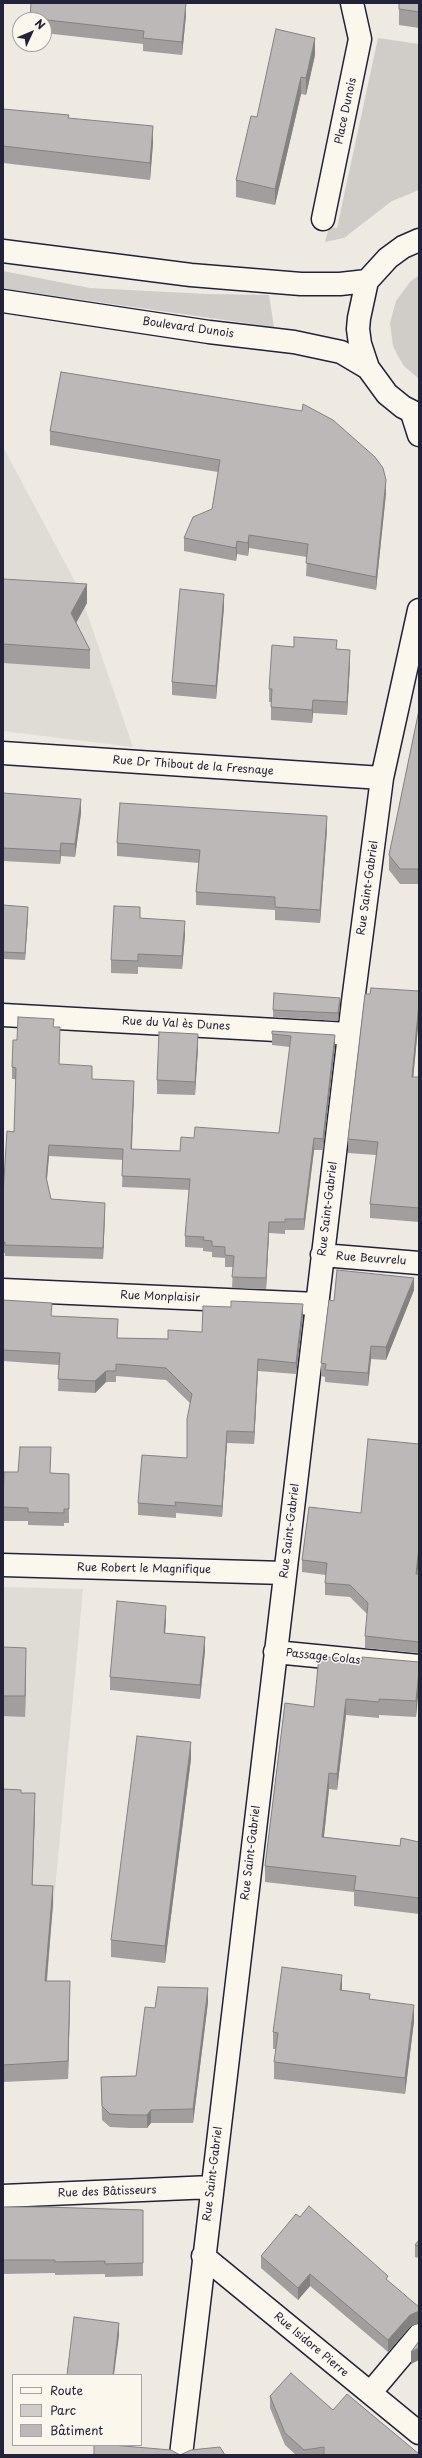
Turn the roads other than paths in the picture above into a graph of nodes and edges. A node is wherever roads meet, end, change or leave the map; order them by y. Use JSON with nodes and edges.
{"nodes":[{"id":1,"x":352,"y":3,"type":"edge"},
{"id":2,"x":323,"y":218,"type":"dead end"},
{"id":3,"x":419,"y":240,"type":"edge"},
{"id":4,"x":3,"y":251,"type":"edge"},
{"id":5,"x":367,"y":281,"type":"junction"},
{"id":6,"x":3,"y":301,"type":"edge"},
{"id":7,"x":368,"y":368,"type":"junction"},
{"id":8,"x":415,"y":414,"type":"edge"},
{"id":9,"x":419,"y":435,"type":"edge"},
{"id":10,"x":419,"y":610,"type":"edge"},
{"id":11,"x":3,"y":753,"type":"edge"},
{"id":12,"x":382,"y":778,"type":"junction"},
{"id":13,"x":3,"y":1015,"type":"edge"},
{"id":14,"x":349,"y":1034,"type":"junction"},
{"id":15,"x":322,"y":1256,"type":"junction"},
{"id":16,"x":419,"y":1263,"type":"edge"},
{"id":17,"x":3,"y":1290,"type":"edge"},
{"id":18,"x":317,"y":1304,"type":"junction"},
{"id":19,"x":3,"y":1565,"type":"edge"},
{"id":20,"x":285,"y":1573,"type":"junction"},
{"id":21,"x":275,"y":1652,"type":"junction"},
{"id":22,"x":419,"y":1666,"type":"edge"},
{"id":23,"x":212,"y":2188,"type":"junction"},
{"id":24,"x":3,"y":2196,"type":"edge"},
{"id":25,"x":203,"y":2256,"type":"junction"},
{"id":26,"x":419,"y":2335,"type":"edge"},
{"id":27,"x":371,"y":2392,"type":"junction"},
{"id":28,"x":419,"y":2433,"type":"edge"},
{"id":29,"x":181,"y":2455,"type":"edge"}],
"edges":[{"from":1,"to":2,"type":"street","name":"Place Dunois"},
{"from":3,"to":5,"type":"street"},
{"from":4,"to":5,"type":"street"},
{"from":5,"to":7,"type":"street"},
{"from":6,"to":7,"type":"street","name":"Boulevard Dunois"},
{"from":7,"to":8,"type":"street"},
{"from":8,"to":9,"type":"street"},
{"from":10,"to":12,"type":"street","name":"Rue Saint-Gabriel"},
{"from":11,"to":12,"type":"street","name":"Rue Dr Thibout de la Fresnaye"},
{"from":12,"to":14,"type":"street","name":"Rue Saint-Gabriel"},
{"from":13,"to":14,"type":"street","name":"Rue du Val ès Dunes"},
{"from":14,"to":15,"type":"street","name":"Rue Saint-Gabriel"},
{"from":15,"to":16,"type":"street","name":"Rue Beuvrelu"},
{"from":15,"to":18,"type":"street","name":"Rue Saint-Gabriel"},
{"from":17,"to":18,"type":"street","name":"Rue Monplaisir"},
{"from":18,"to":20,"type":"street","name":"Rue Saint-Gabriel"},
{"from":19,"to":20,"type":"street","name":"Rue Robert le Magnifique"},
{"from":20,"to":21,"type":"street","name":"Rue Saint-Gabriel"},
{"from":21,"to":22,"type":"street","name":"Passage Colas"},
{"from":21,"to":23,"type":"street","name":"Rue Saint-Gabriel"},
{"from":23,"to":24,"type":"street","name":"Rue des Bâtisseurs"},
{"from":23,"to":25,"type":"street","name":"Rue Saint-Gabriel"},
{"from":25,"to":27,"type":"street","name":"Rue Isidore Pierre"},
{"from":25,"to":29,"type":"street","name":"Rue Saint-Gabriel"},
{"from":26,"to":27,"type":"street"},
{"from":27,"to":28,"type":"street","name":"Rue Isidore Pierre"}]}
